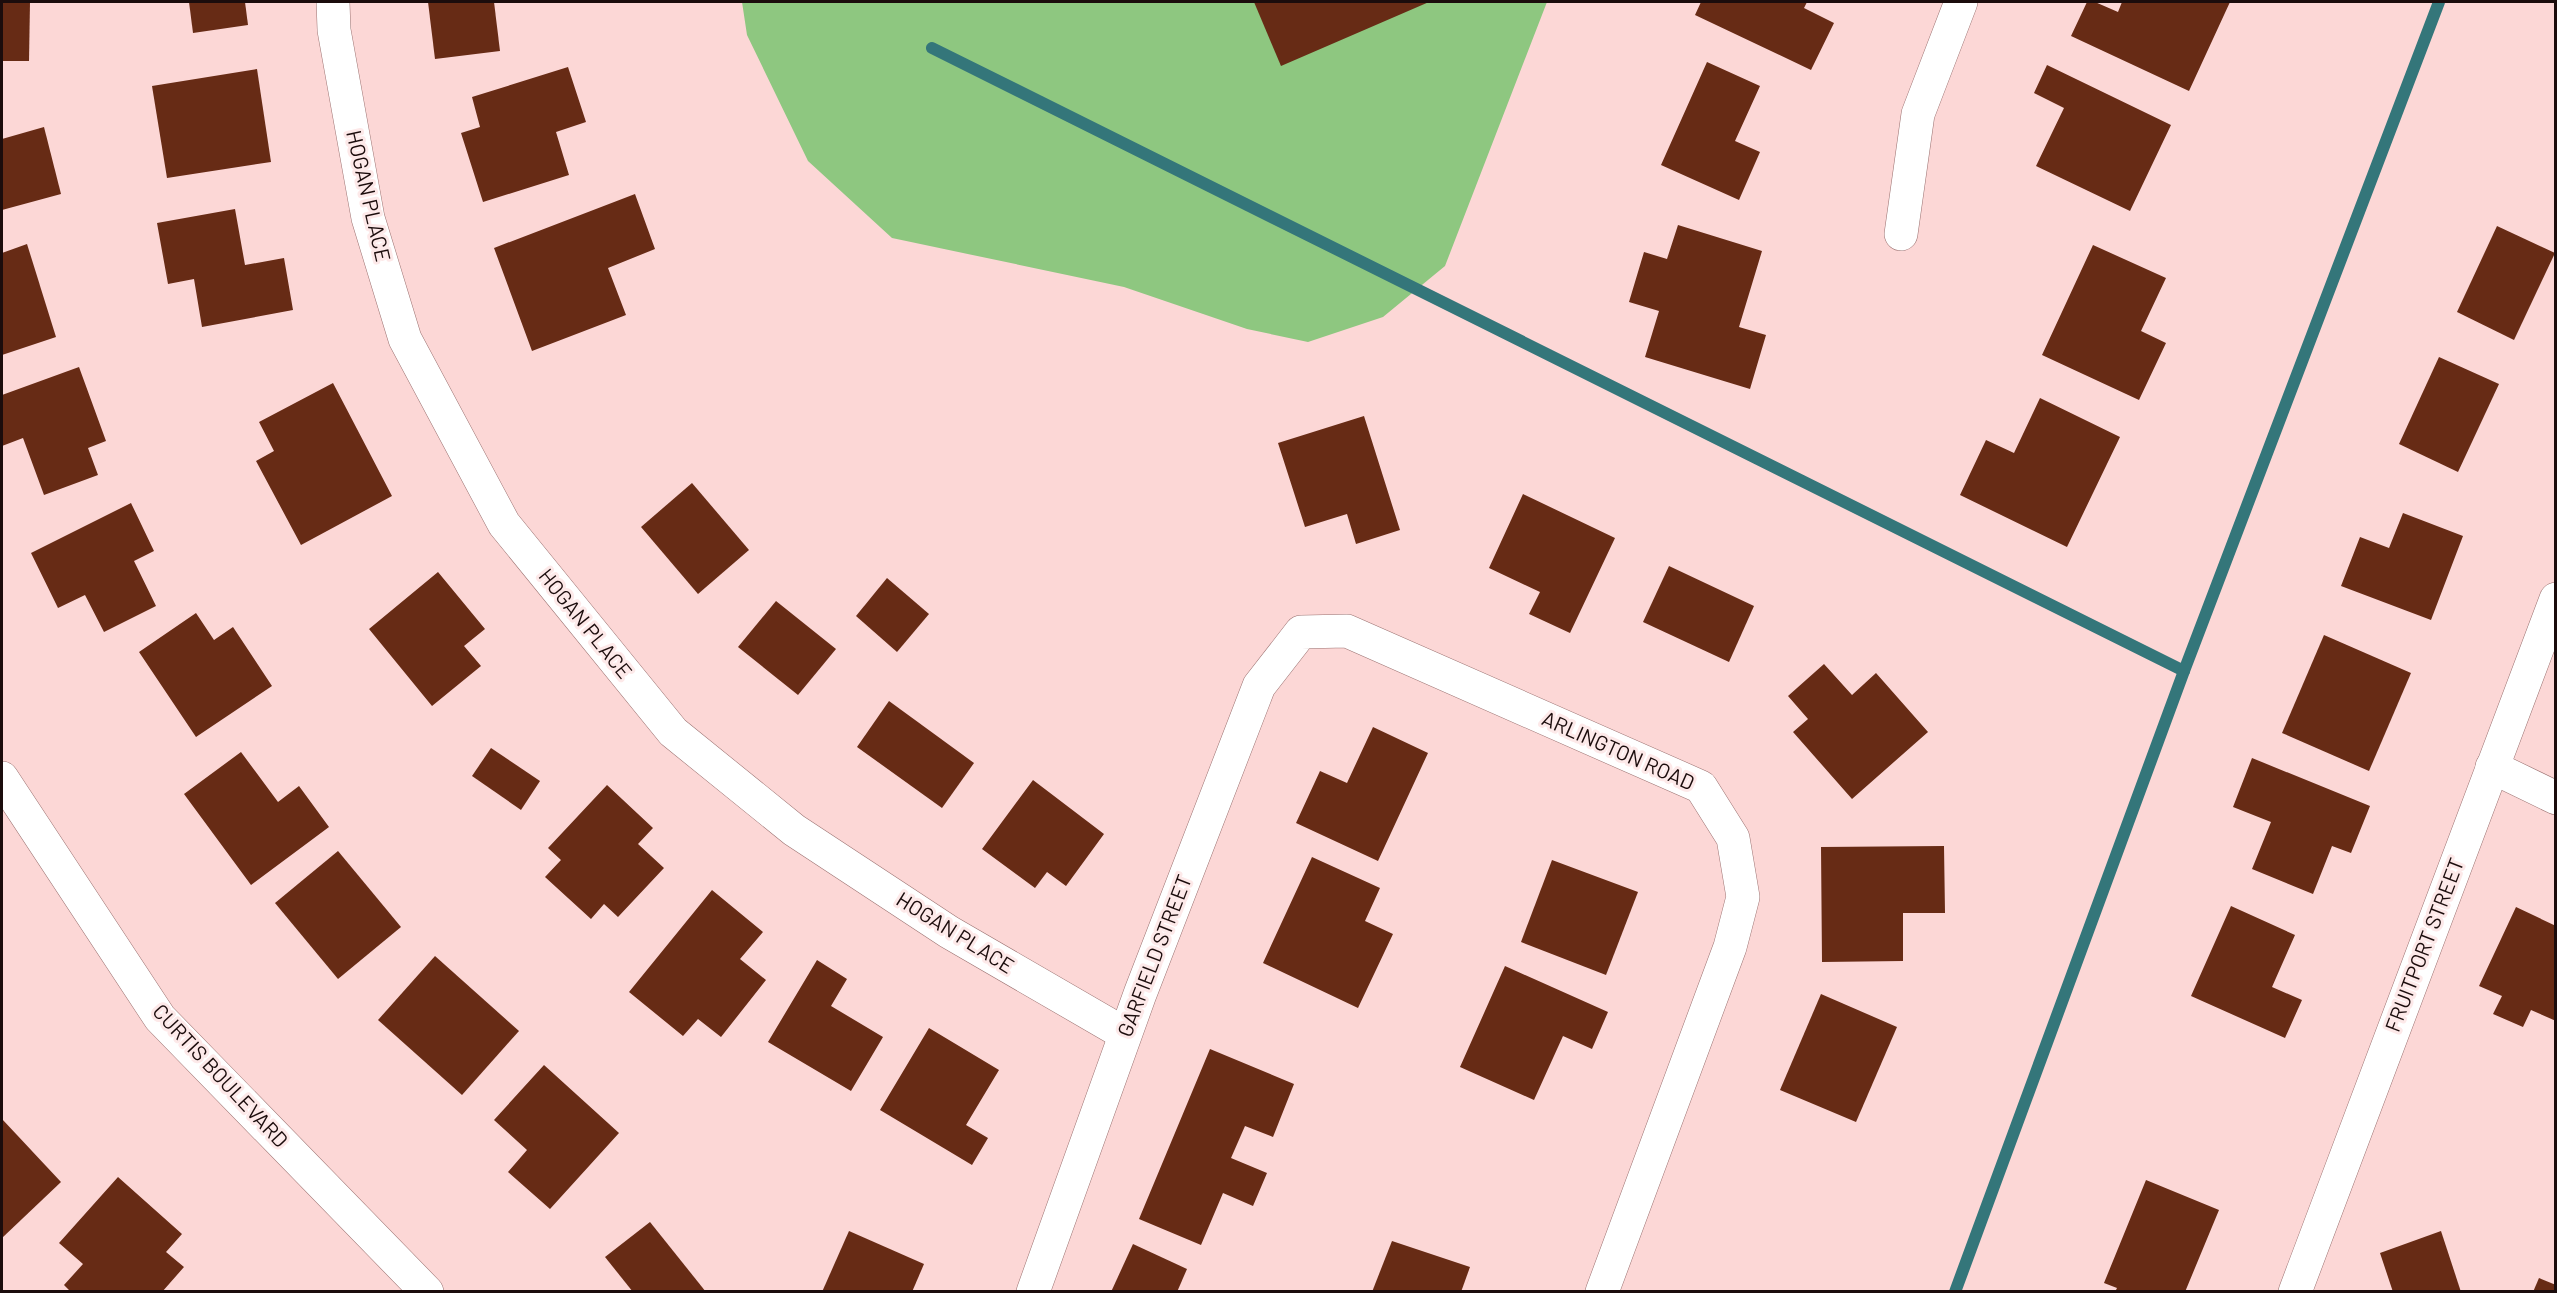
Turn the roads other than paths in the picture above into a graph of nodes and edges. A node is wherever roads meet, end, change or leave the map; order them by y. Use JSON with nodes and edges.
{"nodes":[{"id":1,"x":333,"y":2,"type":"edge"},
{"id":2,"x":1961,"y":2,"type":"edge"},
{"id":3,"x":1901,"y":234,"type":"dead end"},
{"id":4,"x":2556,"y":599,"type":"edge"},
{"id":5,"x":1301,"y":632,"type":"joint"},
{"id":6,"x":2492,"y":767,"type":"junction"},
{"id":7,"x":2,"y":778,"type":"edge"},
{"id":8,"x":2556,"y":798,"type":"edge"},
{"id":9,"x":1125,"y":1034,"type":"junction"},
{"id":10,"x":427,"y":1292,"type":"edge"},
{"id":11,"x":1033,"y":1292,"type":"edge"},
{"id":12,"x":1602,"y":1292,"type":"edge"},
{"id":13,"x":2295,"y":1292,"type":"edge"}],
"edges":[{"from":1,"to":9,"type":"street","name":"HOGAN PLACE"},
{"from":2,"to":3,"type":"street"},
{"from":4,"to":6,"type":"street","name":"FRUITPORT STREET"},
{"from":5,"to":9,"type":"street","name":"GARFIELD STREET"},
{"from":5,"to":12,"type":"street","name":"ARLINGTON ROAD"},
{"from":6,"to":8,"type":"street"},
{"from":6,"to":13,"type":"street","name":"FRUITPORT STREET"},
{"from":7,"to":10,"type":"street","name":"CURTIS BOULEVARD"},
{"from":9,"to":11,"type":"street","name":"GARFIELD STREET"}]}
